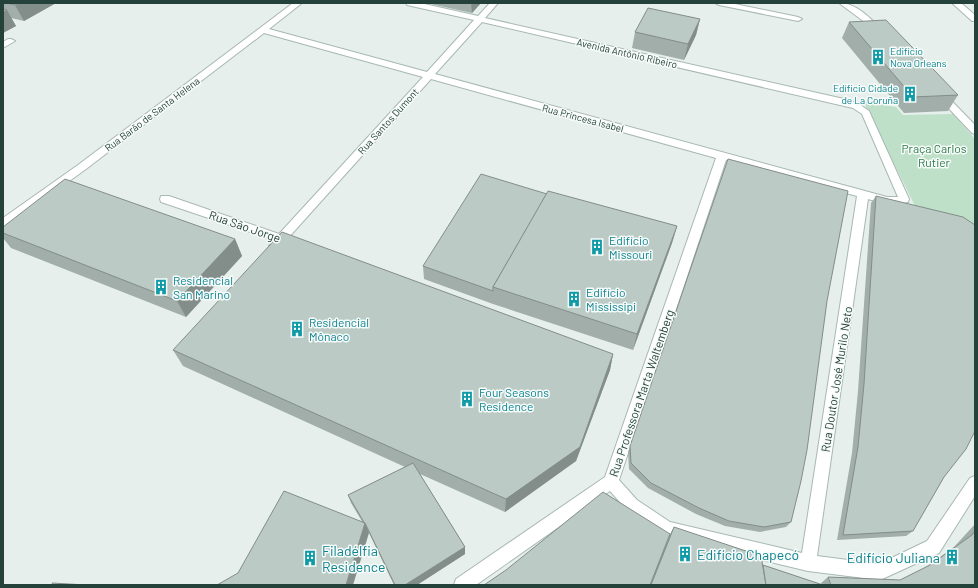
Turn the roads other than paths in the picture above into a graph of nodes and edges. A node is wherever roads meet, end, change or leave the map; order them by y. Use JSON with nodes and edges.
{"nodes":[{"id":1,"x":298,"y":3,"type":"edge"},
{"id":2,"x":410,"y":3,"type":"edge"},
{"id":3,"x":494,"y":3,"type":"edge"},
{"id":4,"x":719,"y":3,"type":"edge"},
{"id":5,"x":956,"y":3,"type":"edge"},
{"id":6,"x":843,"y":4,"type":"edge"},
{"id":7,"x":975,"y":18,"type":"edge"},
{"id":8,"x":479,"y":19,"type":"junction"},
{"id":9,"x":798,"y":19,"type":"dead end"},
{"id":10,"x":263,"y":30,"type":"junction"},
{"id":11,"x":888,"y":40,"type":"edge"},
{"id":12,"x":11,"y":42,"type":"dead end"},
{"id":13,"x":3,"y":46,"type":"edge"},
{"id":14,"x":429,"y":76,"type":"junction"},
{"id":15,"x":932,"y":86,"type":"edge"},
{"id":16,"x":975,"y":131,"type":"edge"},
{"id":17,"x":722,"y":156,"type":"junction"},
{"id":18,"x":863,"y":194,"type":"junction"},
{"id":19,"x":165,"y":200,"type":"dead end"},
{"id":20,"x":904,"y":200,"type":"joint"},
{"id":21,"x":3,"y":223,"type":"edge"},
{"id":22,"x":282,"y":238,"type":"junction"},
{"id":23,"x":297,"y":244,"type":"edge"},
{"id":24,"x":266,"y":256,"type":"edge"},
{"id":25,"x":611,"y":482,"type":"junction"},
{"id":26,"x":975,"y":483,"type":"edge"},
{"id":27,"x":808,"y":563,"type":"junction"},
{"id":28,"x":462,"y":585,"type":"edge"}],
"edges":[{"from":1,"to":10,"type":"street","name":"Rua Barão de Santa Helena"},
{"from":2,"to":8,"type":"street","name":"Avenida Antônio Ribeiro"},
{"from":3,"to":8,"type":"street","name":"Rua Santos Dumont"},
{"from":4,"to":9,"type":"street"},
{"from":5,"to":7,"type":"street"},
{"from":6,"to":11,"type":"street"},
{"from":8,"to":14,"type":"street","name":"Rua Santos Dumont"},
{"from":8,"to":20,"type":"street","name":"Avenida Antônio Ribeiro"},
{"from":10,"to":14,"type":"street","name":"Rua Princesa Isabel"},
{"from":10,"to":21,"type":"street","name":"Rua Barão de Santa Helena"},
{"from":12,"to":13,"type":"street"},
{"from":14,"to":17,"type":"street","name":"Rua Princesa Isabel"},
{"from":14,"to":22,"type":"street","name":"Rua Santos Dumont"},
{"from":15,"to":16,"type":"street"},
{"from":17,"to":18,"type":"street","name":"Rua Princesa Isabel"},
{"from":17,"to":25,"type":"street","name":"Rua Professora Marta Waltemberg"},
{"from":18,"to":20,"type":"street","name":"Rua Princesa Isabel"},
{"from":18,"to":27,"type":"street","name":"Rua Doutor José Murilo Neto"},
{"from":19,"to":22,"type":"street","name":"Rua São Jorge"},
{"from":22,"to":23,"type":"street","name":"Rua São Jorge"},
{"from":22,"to":24,"type":"street","name":"Rua Santos Dumont"},
{"from":25,"to":27,"type":"street"},
{"from":25,"to":28,"type":"street","name":"Rua Professora Marta Waltemberg"},
{"from":26,"to":27,"type":"street"}]}
